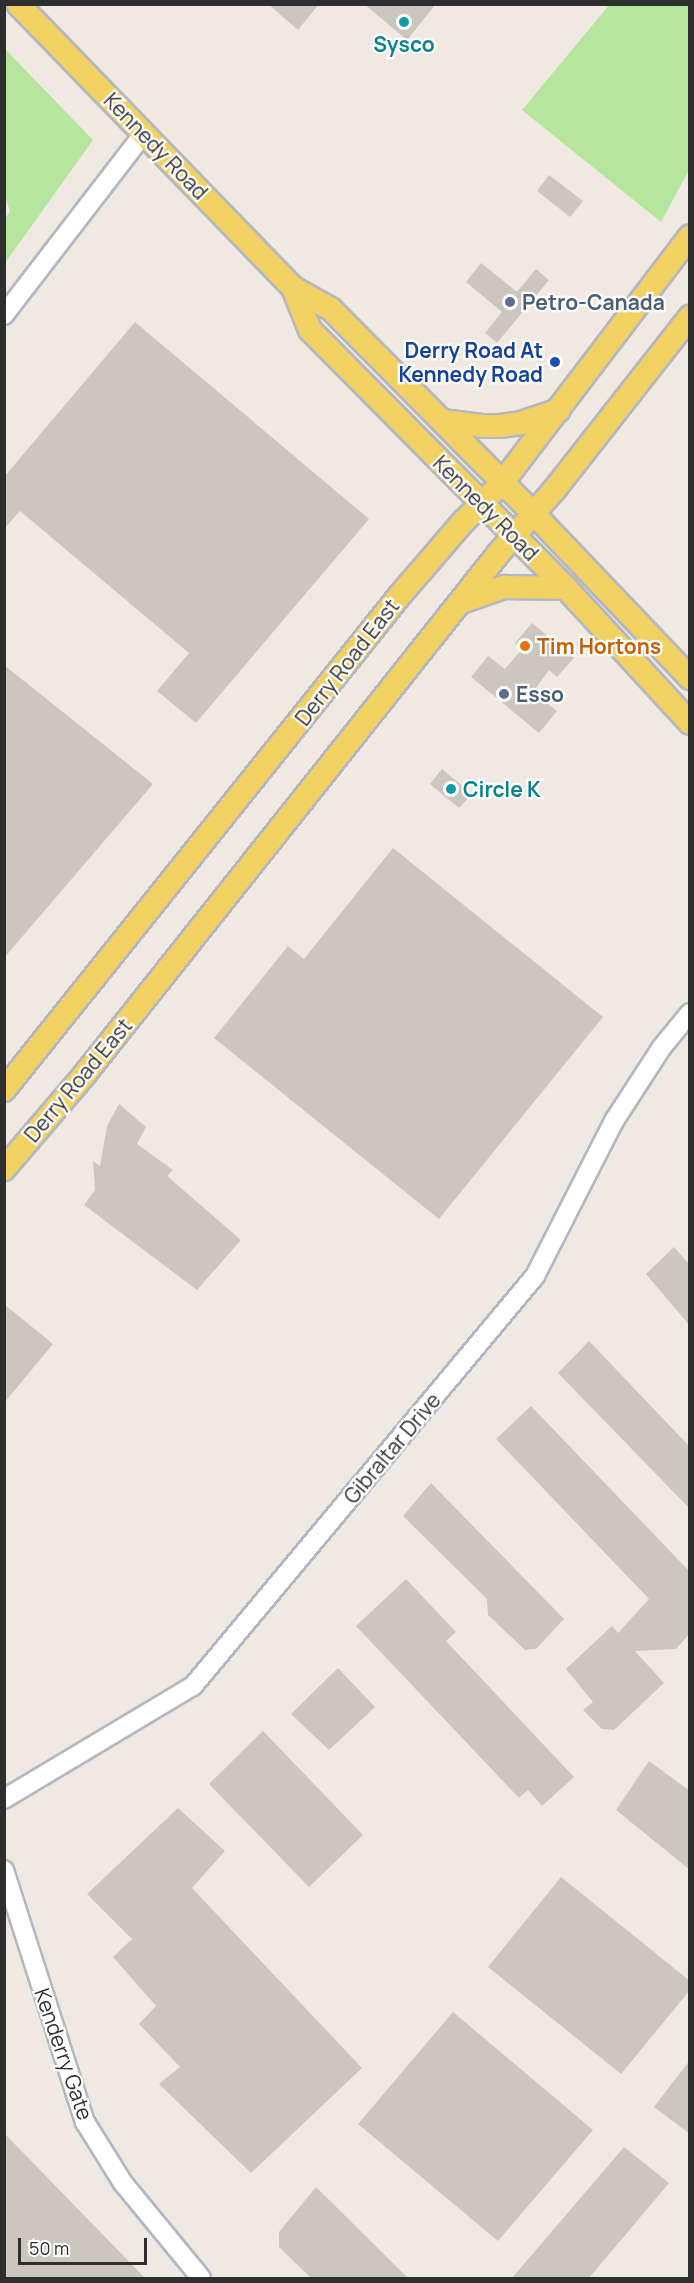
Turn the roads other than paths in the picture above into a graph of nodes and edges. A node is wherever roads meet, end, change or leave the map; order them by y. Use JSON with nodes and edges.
{"nodes":[{"id":1,"x":18,"y":4,"type":"edge"},
{"id":2,"x":144,"y":133,"type":"junction"},
{"id":3,"x":690,"y":236,"type":"edge"},
{"id":4,"x":293,"y":288,"type":"junction"},
{"id":5,"x":4,"y":315,"type":"edge"},
{"id":6,"x":690,"y":317,"type":"edge"},
{"id":7,"x":559,"y":410,"type":"junction"},
{"id":8,"x":442,"y":421,"type":"junction"},
{"id":9,"x":502,"y":483,"type":"junction"},
{"id":10,"x":482,"y":501,"type":"junction"},
{"id":11,"x":533,"y":513,"type":"junction"},
{"id":12,"x":514,"y":536,"type":"junction"},
{"id":13,"x":566,"y":588,"type":"junction"},
{"id":14,"x":460,"y":602,"type":"junction"},
{"id":15,"x":690,"y":678,"type":"edge"},
{"id":16,"x":690,"y":723,"type":"edge"},
{"id":17,"x":690,"y":1013,"type":"edge"},
{"id":18,"x":4,"y":1090,"type":"edge"},
{"id":19,"x":4,"y":1168,"type":"edge"},
{"id":20,"x":4,"y":1798,"type":"edge"},
{"id":21,"x":4,"y":1870,"type":"edge"},
{"id":22,"x":201,"y":2278,"type":"edge"}],
"edges":[{"from":1,"to":2,"type":"main road","name":"Kennedy Road"},
{"from":2,"to":4,"type":"main road","name":"Kennedy Road"},
{"from":2,"to":5,"type":"street"},
{"from":3,"to":7,"type":"main road","name":"Derry Road East"},
{"from":4,"to":8,"type":"main road","name":"Kennedy Road"},
{"from":4,"to":10,"type":"main road","name":"Kennedy Road"},
{"from":6,"to":11,"type":"main road","name":"Derry Road East"},
{"from":7,"to":8,"type":"main road"},
{"from":7,"to":9,"type":"main road","name":"Derry Road East"},
{"from":8,"to":9,"type":"main road","name":"Kennedy Road"},
{"from":9,"to":10,"type":"main road","name":"Derry Road East"},
{"from":9,"to":11,"type":"main road","name":"Kennedy Road"},
{"from":10,"to":12,"type":"main road","name":"Kennedy Road"},
{"from":10,"to":18,"type":"main road","name":"Derry Road East"},
{"from":11,"to":12,"type":"main road","name":"Derry Road East"},
{"from":11,"to":15,"type":"main road","name":"Kennedy Road"},
{"from":12,"to":13,"type":"main road","name":"Kennedy Road"},
{"from":12,"to":14,"type":"main road","name":"Derry Road East"},
{"from":13,"to":14,"type":"main road"},
{"from":13,"to":16,"type":"main road","name":"Kennedy Road"},
{"from":14,"to":19,"type":"main road","name":"Derry Road East"},
{"from":17,"to":20,"type":"street","name":"Gibraltar Drive"},
{"from":21,"to":22,"type":"street","name":"Kenderry Gate"}]}
